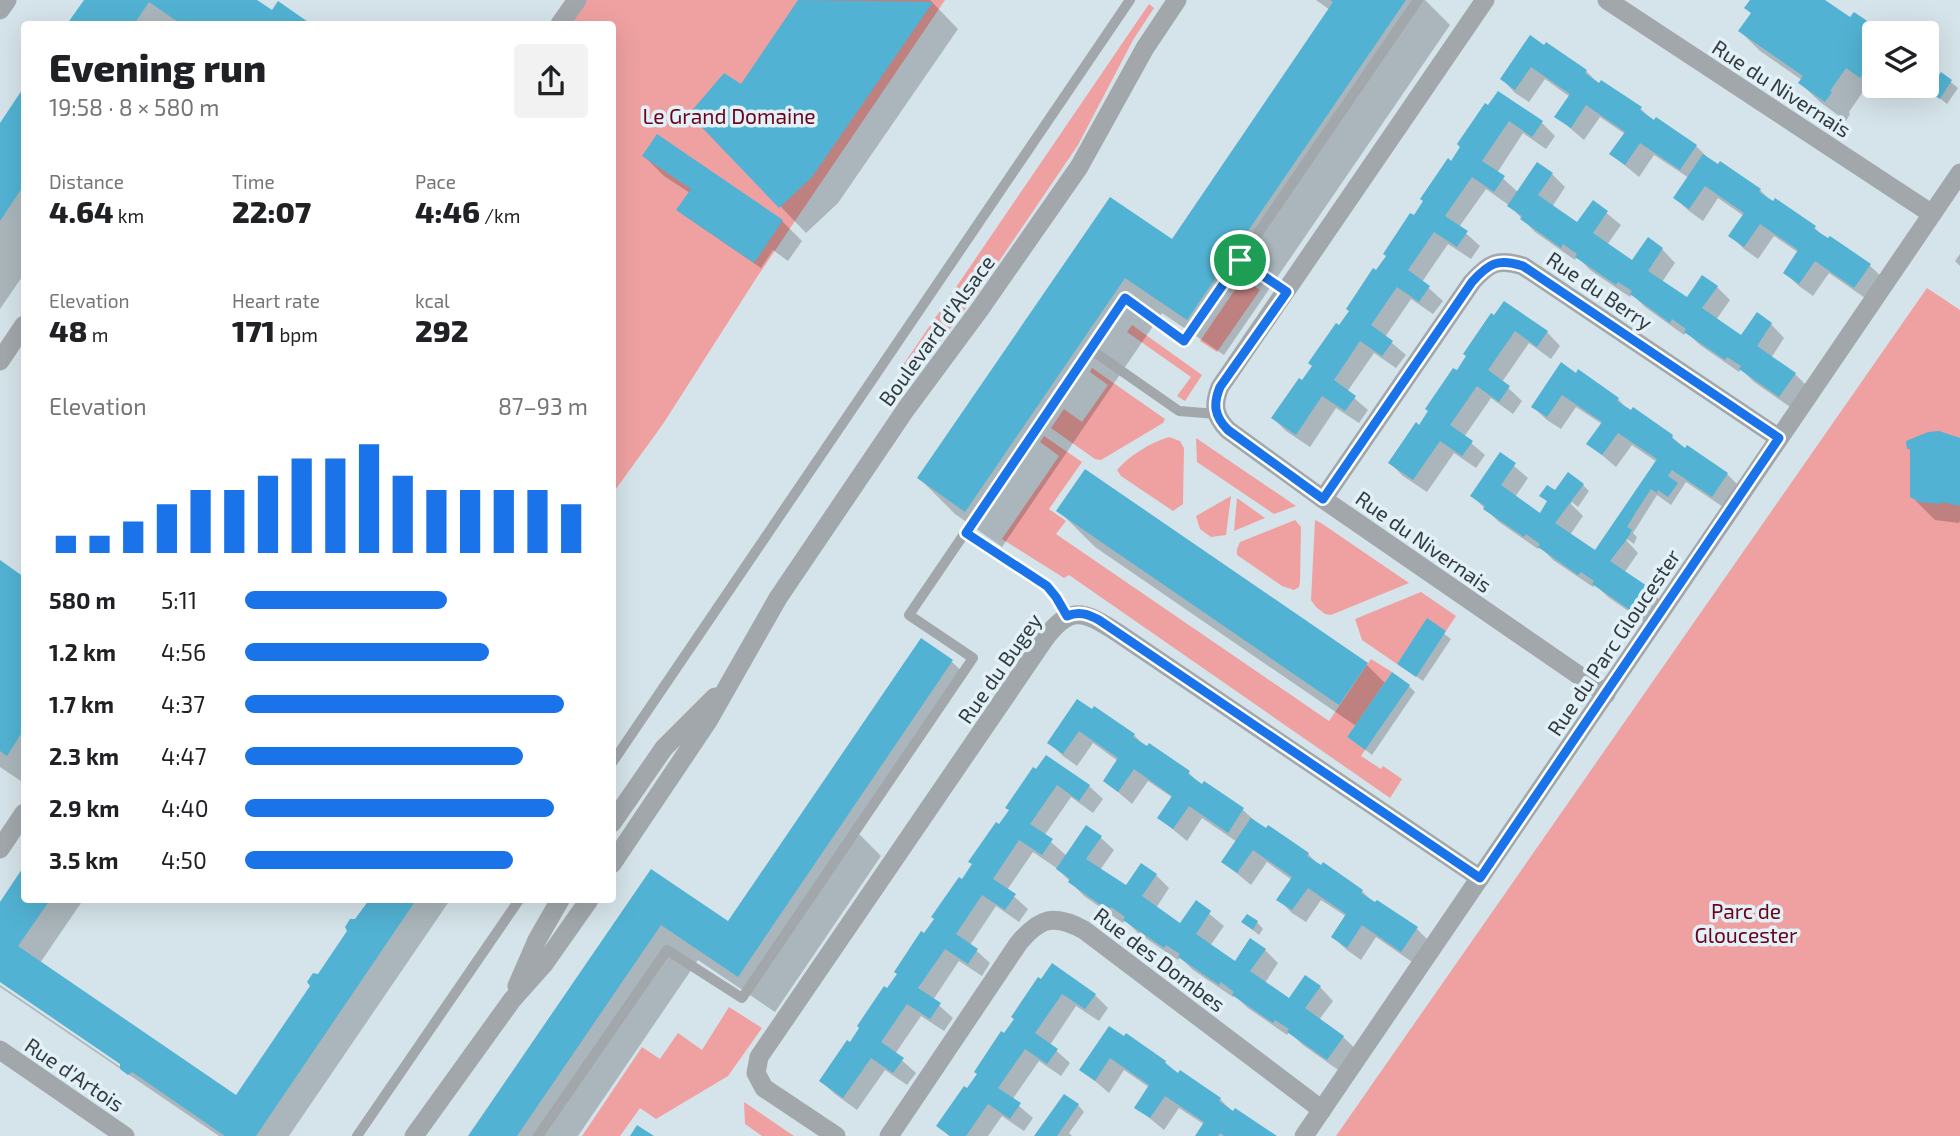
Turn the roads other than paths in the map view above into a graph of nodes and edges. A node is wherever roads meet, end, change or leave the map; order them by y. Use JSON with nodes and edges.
{"nodes":[{"id":1,"x":7,"y":0,"type":"edge"},
{"id":2,"x":577,"y":0,"type":"edge"},
{"id":3,"x":1130,"y":0,"type":"edge"},
{"id":4,"x":1177,"y":0,"type":"edge"},
{"id":5,"x":1418,"y":0,"type":"edge"},
{"id":6,"x":1485,"y":0,"type":"edge"},
{"id":7,"x":1607,"y":0,"type":"edge"},
{"id":8,"x":0,"y":10,"type":"edge"},
{"id":9,"x":563,"y":21,"type":"edge"},
{"id":10,"x":1958,"y":181,"type":"edge"},
{"id":11,"x":1931,"y":214,"type":"junction"},
{"id":12,"x":1240,"y":260,"type":"junction"},
{"id":13,"x":1287,"y":292,"type":"junction"},
{"id":14,"x":21,"y":330,"type":"edge"},
{"id":15,"x":1090,"y":349,"type":"junction"},
{"id":16,"x":0,"y":361,"type":"edge"},
{"id":17,"x":1216,"y":414,"type":"junction"},
{"id":18,"x":1779,"y":438,"type":"junction"},
{"id":19,"x":1323,"y":499,"type":"junction"},
{"id":20,"x":966,"y":533,"type":"junction"},
{"id":21,"x":1067,"y":616,"type":"junction"},
{"id":22,"x":728,"y":684,"type":"junction"},
{"id":23,"x":1606,"y":694,"type":"junction"},
{"id":24,"x":616,"y":757,"type":"edge"},
{"id":25,"x":21,"y":816,"type":"edge"},
{"id":26,"x":616,"y":816,"type":"edge"},
{"id":27,"x":3,"y":837,"type":"edge"},
{"id":28,"x":616,"y":858,"type":"edge"},
{"id":29,"x":1480,"y":878,"type":"junction"},
{"id":30,"x":517,"y":903,"type":"edge"},
{"id":31,"x":558,"y":903,"type":"edge"},
{"id":32,"x":587,"y":903,"type":"edge"},
{"id":33,"x":512,"y":1000,"type":"junction"},
{"id":34,"x":0,"y":1051,"type":"edge"},
{"id":35,"x":1322,"y":1110,"type":"junction"},
{"id":36,"x":125,"y":1136,"type":"edge"},
{"id":37,"x":357,"y":1136,"type":"edge"},
{"id":38,"x":414,"y":1136,"type":"edge"},
{"id":39,"x":538,"y":1136,"type":"edge"},
{"id":40,"x":836,"y":1136,"type":"edge"},
{"id":41,"x":889,"y":1136,"type":"edge"},
{"id":42,"x":1304,"y":1136,"type":"edge"}],
"edges":[{"from":1,"to":8,"type":"street"},
{"from":2,"to":9,"type":"street"},
{"from":3,"to":24,"type":"lane"},
{"from":4,"to":22,"type":"street","name":"Boulevard d'Alsace"},
{"from":5,"to":12,"type":"lane"},
{"from":6,"to":13,"type":"street"},
{"from":7,"to":11,"type":"street","name":"Rue du Nivernais"},
{"from":10,"to":11,"type":"street","name":"Rue du Parc Gloucester"},
{"from":11,"to":18,"type":"street","name":"Rue du Parc Gloucester"},
{"from":12,"to":13,"type":"lane"},
{"from":12,"to":15,"type":"lane"},
{"from":13,"to":17,"type":"street"},
{"from":14,"to":16,"type":"street"},
{"from":15,"to":17,"type":"lane"},
{"from":15,"to":20,"type":"lane"},
{"from":17,"to":19,"type":"street","name":"Rue du Nivernais"},
{"from":18,"to":19,"type":"street","name":"Rue du Berry"},
{"from":18,"to":23,"type":"street","name":"Rue du Parc Gloucester"},
{"from":19,"to":23,"type":"street","name":"Rue du Nivernais"},
{"from":20,"to":21,"type":"lane"},
{"from":20,"to":39,"type":"lane"},
{"from":21,"to":29,"type":"street","name":"Rue du Bugey"},
{"from":21,"to":40,"type":"street","name":"Rue du Bugey"},
{"from":22,"to":26,"type":"street","name":"Boulevard d'Alsace"},
{"from":22,"to":28,"type":"street","name":"Boulevard d'Alsace"},
{"from":23,"to":29,"type":"street","name":"Rue du Parc Gloucester"},
{"from":25,"to":27,"type":"street"},
{"from":29,"to":35,"type":"street","name":"Rue du Parc Gloucester"},
{"from":30,"to":37,"type":"lane"},
{"from":31,"to":33,"type":"street"},
{"from":32,"to":33,"type":"street"},
{"from":33,"to":38,"type":"street"},
{"from":34,"to":36,"type":"street","name":"Rue d'Artois"},
{"from":35,"to":41,"type":"street","name":"Rue des Dombes"},
{"from":35,"to":42,"type":"street","name":"Rue du Parc Gloucester"}]}
